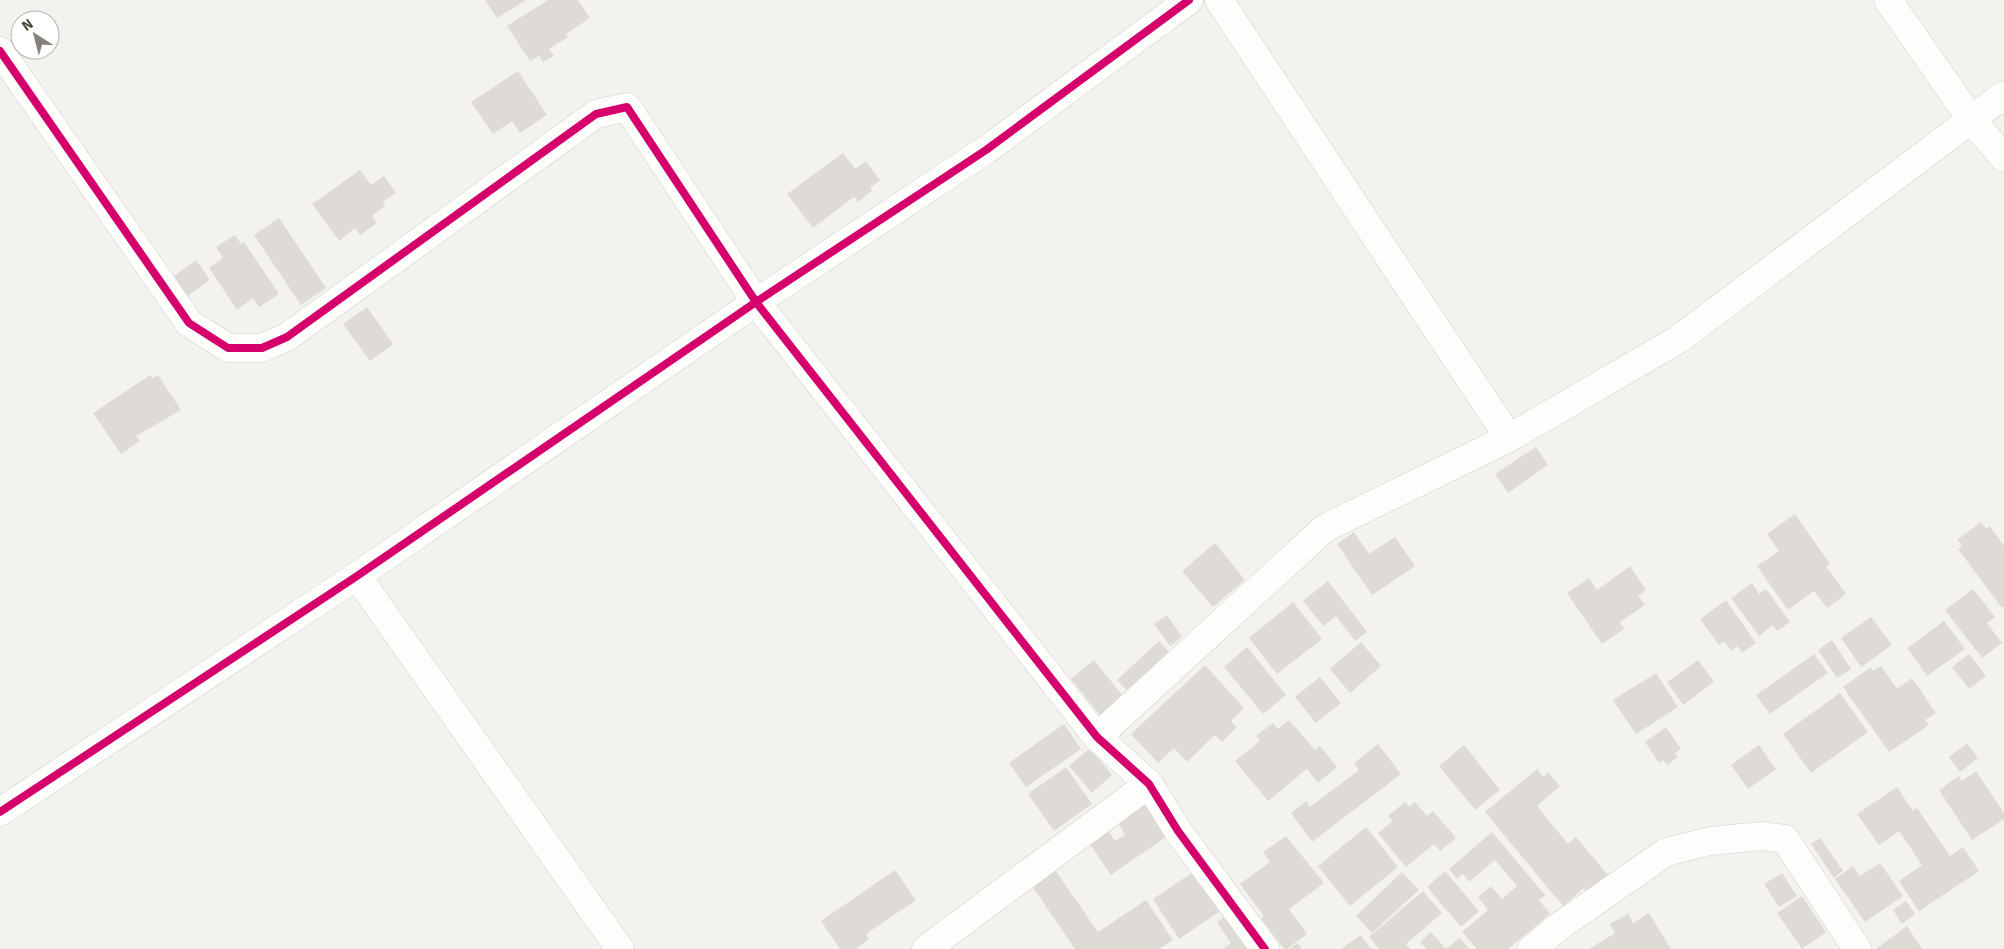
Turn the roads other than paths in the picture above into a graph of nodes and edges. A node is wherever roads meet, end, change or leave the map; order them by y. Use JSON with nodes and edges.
{"nodes":[{"id":1,"x":1188,"y":0,"type":"edge"},
{"id":2,"x":1219,"y":0,"type":"edge"},
{"id":3,"x":1888,"y":0,"type":"edge"},
{"id":4,"x":0,"y":51,"type":"edge"},
{"id":5,"x":2004,"y":95,"type":"edge"},
{"id":6,"x":1971,"y":119,"type":"junction"},
{"id":7,"x":2004,"y":158,"type":"edge"},
{"id":8,"x":756,"y":302,"type":"junction"},
{"id":9,"x":1509,"y":438,"type":"junction"},
{"id":10,"x":357,"y":576,"type":"junction"},
{"id":11,"x":1097,"y":737,"type":"junction"},
{"id":12,"x":1149,"y":784,"type":"junction"},
{"id":13,"x":0,"y":812,"type":"edge"},
{"id":14,"x":620,"y":949,"type":"edge"},
{"id":15,"x":926,"y":949,"type":"edge"},
{"id":16,"x":1265,"y":949,"type":"edge"},
{"id":17,"x":1532,"y":949,"type":"edge"},
{"id":18,"x":1857,"y":949,"type":"edge"}],
"edges":[{"from":1,"to":8,"type":"street"},
{"from":2,"to":9,"type":"street"},
{"from":3,"to":6,"type":"street"},
{"from":4,"to":8,"type":"street"},
{"from":5,"to":6,"type":"street"},
{"from":6,"to":7,"type":"street"},
{"from":6,"to":9,"type":"street"},
{"from":8,"to":10,"type":"street"},
{"from":8,"to":11,"type":"street"},
{"from":9,"to":11,"type":"street"},
{"from":10,"to":13,"type":"street"},
{"from":10,"to":14,"type":"street"},
{"from":11,"to":12,"type":"street"},
{"from":12,"to":15,"type":"street"},
{"from":12,"to":16,"type":"street"},
{"from":17,"to":18,"type":"street"}]}
